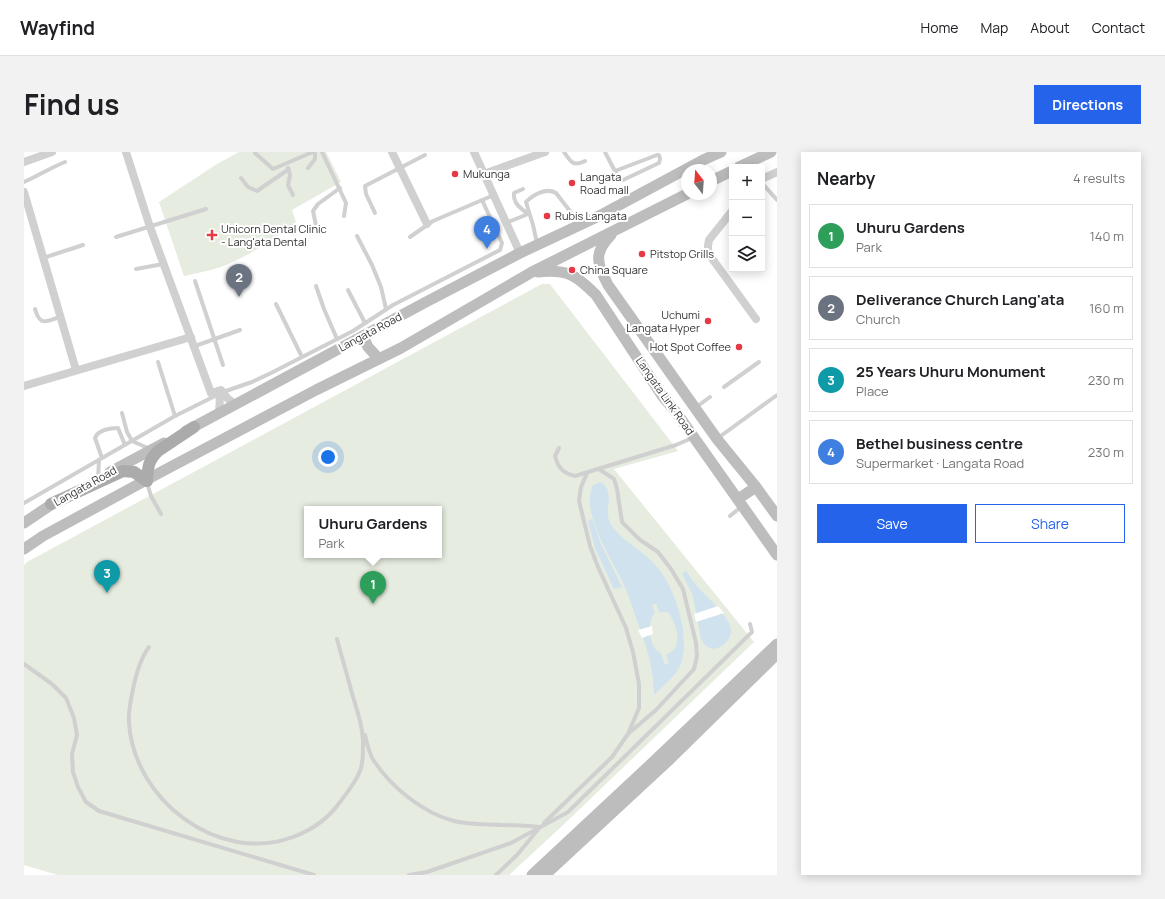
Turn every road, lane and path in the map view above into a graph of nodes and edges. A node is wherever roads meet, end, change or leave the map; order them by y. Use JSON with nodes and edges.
{"nodes":[{"id":1,"x":52,"y":152,"type":"edge"},
{"id":2,"x":126,"y":152,"type":"edge"},
{"id":3,"x":314,"y":152,"type":"edge"},
{"id":4,"x":322,"y":152,"type":"edge"},
{"id":5,"x":392,"y":152,"type":"edge"},
{"id":6,"x":474,"y":152,"type":"edge"},
{"id":7,"x":545,"y":152,"type":"edge"},
{"id":8,"x":564,"y":152,"type":"edge"},
{"id":9,"x":605,"y":152,"type":"edge"},
{"id":10,"x":721,"y":152,"type":"edge"},
{"id":11,"x":770,"y":152,"type":"edge"},
{"id":12,"x":255,"y":153,"type":"edge"},
{"id":13,"x":425,"y":155,"type":"dead end"},
{"id":14,"x":752,"y":156,"type":"edge"},
{"id":15,"x":585,"y":161,"type":"dead end"},
{"id":16,"x":24,"y":162,"type":"edge"},
{"id":17,"x":65,"y":162,"type":"dead end"},
{"id":18,"x":286,"y":164,"type":"junction"},
{"id":19,"x":743,"y":164,"type":"edge"},
{"id":20,"x":308,"y":168,"type":"dead end"},
{"id":21,"x":400,"y":168,"type":"junction"},
{"id":22,"x":288,"y":169,"type":"junction"},
{"id":23,"x":615,"y":171,"type":"junction"},
{"id":24,"x":729,"y":172,"type":"edge"},
{"id":25,"x":777,"y":172,"type":"edge"},
{"id":26,"x":484,"y":174,"type":"junction"},
{"id":27,"x":241,"y":178,"type":"dead end"},
{"id":28,"x":717,"y":178,"type":"edge"},
{"id":29,"x":765,"y":178,"type":"edge"},
{"id":30,"x":24,"y":182,"type":"edge"},
{"id":31,"x":765,"y":186,"type":"edge"},
{"id":32,"x":340,"y":188,"type":"junction"},
{"id":33,"x":523,"y":189,"type":"dead end"},
{"id":34,"x":24,"y":192,"type":"edge"},
{"id":35,"x":293,"y":195,"type":"dead end"},
{"id":36,"x":494,"y":196,"type":"junction"},
{"id":37,"x":681,"y":197,"type":"edge"},
{"id":38,"x":482,"y":200,"type":"junction"},
{"id":39,"x":777,"y":200,"type":"edge"},
{"id":40,"x":206,"y":209,"type":"dead end"},
{"id":41,"x":375,"y":213,"type":"dead end"},
{"id":42,"x":528,"y":214,"type":"junction"},
{"id":43,"x":729,"y":215,"type":"edge"},
{"id":44,"x":344,"y":216,"type":"dead end"},
{"id":45,"x":506,"y":223,"type":"junction"},
{"id":46,"x":427,"y":224,"type":"junction"},
{"id":47,"x":580,"y":225,"type":"junction"},
{"id":48,"x":150,"y":227,"type":"junction"},
{"id":49,"x":317,"y":230,"type":"dead end"},
{"id":50,"x":615,"y":230,"type":"junction"},
{"id":51,"x":358,"y":236,"type":"dead end"},
{"id":52,"x":116,"y":237,"type":"dead end"},
{"id":53,"x":410,"y":237,"type":"dead end"},
{"id":54,"x":83,"y":245,"type":"dead end"},
{"id":55,"x":537,"y":245,"type":"junction"},
{"id":56,"x":520,"y":254,"type":"junction"},
{"id":57,"x":43,"y":258,"type":"junction"},
{"id":58,"x":163,"y":264,"type":"junction"},
{"id":59,"x":136,"y":269,"type":"dead end"},
{"id":60,"x":532,"y":272,"type":"junction"},
{"id":61,"x":195,"y":281,"type":"dead end"},
{"id":62,"x":316,"y":286,"type":"dead end"},
{"id":63,"x":348,"y":290,"type":"dead end"},
{"id":64,"x":421,"y":291,"type":"junction"},
{"id":65,"x":426,"y":302,"type":"junction"},
{"id":66,"x":276,"y":304,"type":"dead end"},
{"id":67,"x":35,"y":309,"type":"dead end"},
{"id":68,"x":386,"y":309,"type":"junction"},
{"id":69,"x":60,"y":317,"type":"junction"},
{"id":70,"x":756,"y":319,"type":"dead end"},
{"id":71,"x":365,"y":323,"type":"junction"},
{"id":72,"x":240,"y":330,"type":"dead end"},
{"id":73,"x":363,"y":336,"type":"junction"},
{"id":74,"x":191,"y":337,"type":"junction"},
{"id":75,"x":215,"y":339,"type":"junction"},
{"id":76,"x":337,"y":339,"type":"junction"},
{"id":77,"x":195,"y":346,"type":"junction"},
{"id":78,"x":302,"y":357,"type":"junction"},
{"id":79,"x":378,"y":359,"type":"junction"},
{"id":80,"x":158,"y":362,"type":"dead end"},
{"id":81,"x":759,"y":362,"type":"dead end"},
{"id":82,"x":223,"y":365,"type":"dead end"},
{"id":83,"x":76,"y":370,"type":"junction"},
{"id":84,"x":24,"y":386,"type":"edge"},
{"id":85,"x":724,"y":387,"type":"dead end"},
{"id":86,"x":218,"y":393,"type":"junction"},
{"id":87,"x":777,"y":395,"type":"edge"},
{"id":88,"x":710,"y":397,"type":"dead end"},
{"id":89,"x":236,"y":404,"type":"junction"},
{"id":90,"x":695,"y":408,"type":"junction"},
{"id":91,"x":122,"y":413,"type":"dead end"},
{"id":92,"x":219,"y":413,"type":"junction"},
{"id":93,"x":175,"y":416,"type":"junction"},
{"id":94,"x":194,"y":427,"type":"junction"},
{"id":95,"x":694,"y":438,"type":"junction"},
{"id":96,"x":717,"y":439,"type":"junction"},
{"id":97,"x":132,"y":441,"type":"junction"},
{"id":98,"x":125,"y":445,"type":"junction"},
{"id":99,"x":559,"y":448,"type":"dead end"},
{"id":100,"x":151,"y":450,"type":"junction"},
{"id":101,"x":101,"y":459,"type":"junction"},
{"id":102,"x":599,"y":469,"type":"junction"},
{"id":103,"x":587,"y":473,"type":"junction"},
{"id":104,"x":98,"y":479,"type":"junction"},
{"id":105,"x":147,"y":480,"type":"junction"},
{"id":106,"x":756,"y":487,"type":"junction"},
{"id":107,"x":740,"y":502,"type":"junction"},
{"id":108,"x":24,"y":503,"type":"edge"},
{"id":109,"x":51,"y":504,"type":"junction"},
{"id":110,"x":161,"y":514,"type":"dead end"},
{"id":111,"x":730,"y":516,"type":"dead end"},
{"id":112,"x":777,"y":516,"type":"edge"},
{"id":113,"x":24,"y":523,"type":"edge"},
{"id":114,"x":24,"y":550,"type":"edge"},
{"id":115,"x":777,"y":555,"type":"edge"},
{"id":116,"x":750,"y":624,"type":"dead end"},
{"id":117,"x":337,"y":639,"type":"dead end"},
{"id":118,"x":777,"y":644,"type":"edge"},
{"id":119,"x":149,"y":647,"type":"dead end"},
{"id":120,"x":777,"y":654,"type":"edge"},
{"id":121,"x":24,"y":664,"type":"edge"},
{"id":122,"x":362,"y":729,"type":"junction"},
{"id":123,"x":628,"y":734,"type":"junction"},
{"id":124,"x":540,"y":827,"type":"junction"},
{"id":125,"x":559,"y":856,"type":"junction"},
{"id":126,"x":314,"y":875,"type":"edge"},
{"id":127,"x":409,"y":875,"type":"edge"},
{"id":128,"x":496,"y":875,"type":"edge"},
{"id":129,"x":532,"y":875,"type":"edge"},
{"id":130,"x":545,"y":875,"type":"edge"}],
"edges":[{"from":1,"to":16,"type":"street"},
{"from":2,"to":48,"type":"street"},
{"from":3,"to":18,"type":"lane"},
{"from":3,"to":20,"type":"lane"},
{"from":4,"to":32,"type":"lane"},
{"from":5,"to":21,"type":"street"},
{"from":6,"to":26,"type":"street"},
{"from":7,"to":26,"type":"street"},
{"from":8,"to":15,"type":"lane"},
{"from":9,"to":23,"type":"lane"},
{"from":10,"to":47,"type":"main road","name":"Langata Road"},
{"from":11,"to":14,"type":"main road"},
{"from":12,"to":18,"type":"lane"},
{"from":13,"to":21,"type":"lane"},
{"from":14,"to":19,"type":"main road"},
{"from":17,"to":30,"type":"lane"},
{"from":18,"to":22,"type":"lane"},
{"from":21,"to":41,"type":"lane"},
{"from":21,"to":46,"type":"street"},
{"from":22,"to":27,"type":"lane"},
{"from":22,"to":35,"type":"lane"},
{"from":23,"to":23,"type":"lane"},
{"from":24,"to":28,"type":"main road"},
{"from":25,"to":29,"type":"street"},
{"from":26,"to":36,"type":"street"},
{"from":31,"to":39,"type":"lane"},
{"from":32,"to":44,"type":"lane"},
{"from":32,"to":49,"type":"lane"},
{"from":33,"to":42,"type":"lane"},
{"from":34,"to":57,"type":"street"},
{"from":36,"to":38,"type":"lane"},
{"from":36,"to":45,"type":"street"},
{"from":37,"to":50,"type":"main road"},
{"from":38,"to":46,"type":"lane"},
{"from":38,"to":64,"type":"lane"},
{"from":40,"to":48,"type":"lane"},
{"from":42,"to":45,"type":"lane"},
{"from":42,"to":47,"type":"lane"},
{"from":42,"to":55,"type":"lane"},
{"from":43,"to":70,"type":"street"},
{"from":45,"to":56,"type":"street"},
{"from":46,"to":53,"type":"lane"},
{"from":47,"to":55,"type":"main road","name":"Langata Road"},
{"from":48,"to":52,"type":"lane"},
{"from":48,"to":58,"type":"street"},
{"from":50,"to":60,"type":"main road"},
{"from":50,"to":90,"type":"main road","name":"Langata Link Road"},
{"from":51,"to":68,"type":"lane"},
{"from":54,"to":57,"type":"lane"},
{"from":55,"to":56,"type":"main road","name":"Langata Road"},
{"from":56,"to":65,"type":"main road","name":"Langata Road"},
{"from":57,"to":69,"type":"street"},
{"from":58,"to":59,"type":"lane"},
{"from":58,"to":74,"type":"street"},
{"from":60,"to":79,"type":"main road"},
{"from":60,"to":95,"type":"main road","name":"Langata Link Road"},
{"from":61,"to":75,"type":"lane"},
{"from":62,"to":76,"type":"lane"},
{"from":63,"to":71,"type":"lane"},
{"from":64,"to":65,"type":"lane"},
{"from":64,"to":68,"type":"lane"},
{"from":65,"to":73,"type":"main road","name":"Langata Road"},
{"from":66,"to":78,"type":"lane"},
{"from":67,"to":69,"type":"lane"},
{"from":68,"to":71,"type":"lane"},
{"from":69,"to":83,"type":"street"},
{"from":71,"to":76,"type":"lane"},
{"from":72,"to":75,"type":"lane"},
{"from":73,"to":79,"type":"main road"},
{"from":73,"to":89,"type":"main road","name":"Langata Road"},
{"from":74,"to":77,"type":"street"},
{"from":74,"to":83,"type":"street"},
{"from":75,"to":77,"type":"lane"},
{"from":75,"to":82,"type":"lane"},
{"from":76,"to":78,"type":"lane"},
{"from":77,"to":86,"type":"street"},
{"from":78,"to":86,"type":"lane"},
{"from":79,"to":105,"type":"main road"},
{"from":80,"to":93,"type":"lane"},
{"from":81,"to":85,"type":"lane"},
{"from":83,"to":84,"type":"street"},
{"from":86,"to":89,"type":"street"},
{"from":86,"to":92,"type":"street"},
{"from":86,"to":93,"type":"lane"},
{"from":87,"to":96,"type":"lane"},
{"from":88,"to":90,"type":"lane"},
{"from":89,"to":92,"type":"main road","name":"Langata Road"},
{"from":90,"to":96,"type":"main road","name":"Langata Link Road"},
{"from":91,"to":97,"type":"lane"},
{"from":92,"to":94,"type":"main road","name":"Langata Road"},
{"from":93,"to":97,"type":"lane"},
{"from":94,"to":100,"type":"main road","name":"Langata Road"},
{"from":94,"to":105,"type":"main road"},
{"from":95,"to":102,"type":"lane"},
{"from":95,"to":107,"type":"main road","name":"Langata Link Road"},
{"from":96,"to":106,"type":"main road","name":"Langata Link Road"},
{"from":97,"to":98,"type":"lane"},
{"from":97,"to":100,"type":"lane"},
{"from":98,"to":101,"type":"lane"},
{"from":98,"to":101,"type":"lane"},
{"from":99,"to":103,"type":"lane"},
{"from":100,"to":104,"type":"main road","name":"Langata Road"},
{"from":101,"to":104,"type":"lane"},
{"from":101,"to":108,"type":"lane"},
{"from":102,"to":103,"type":"lane"},
{"from":102,"to":123,"type":"lane"},
{"from":103,"to":123,"type":"lane"},
{"from":104,"to":109,"type":"main road","name":"Langata Road"},
{"from":105,"to":109,"type":"main road"},
{"from":105,"to":110,"type":"lane"},
{"from":105,"to":114,"type":"main road"},
{"from":106,"to":107,"type":"main road"},
{"from":106,"to":112,"type":"main road","name":"Langata Link Road"},
{"from":107,"to":111,"type":"lane"},
{"from":107,"to":115,"type":"main road","name":"Langata Link Road"},
{"from":109,"to":113,"type":"main road","name":"Langata Road"},
{"from":116,"to":124,"type":"lane"},
{"from":117,"to":122,"type":"lane"},
{"from":118,"to":125,"type":"main road"},
{"from":119,"to":122,"type":"lane"},
{"from":120,"to":125,"type":"main road"},
{"from":121,"to":126,"type":"lane"},
{"from":122,"to":124,"type":"lane"},
{"from":123,"to":124,"type":"lane"},
{"from":124,"to":127,"type":"lane"},
{"from":124,"to":128,"type":"lane"},
{"from":125,"to":129,"type":"main road"},
{"from":125,"to":130,"type":"main road"}]}
